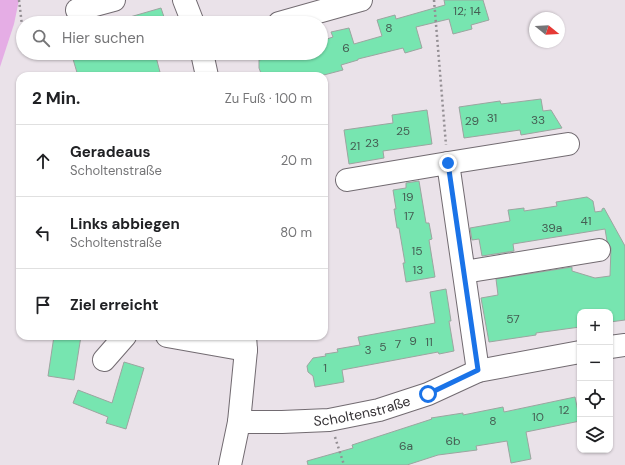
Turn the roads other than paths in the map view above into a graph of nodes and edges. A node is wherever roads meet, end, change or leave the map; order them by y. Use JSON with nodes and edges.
{"nodes":[{"id":1,"x":114,"y":0,"type":"edge"},
{"id":2,"x":184,"y":0,"type":"edge"},
{"id":3,"x":362,"y":0,"type":"edge"},
{"id":4,"x":304,"y":8,"type":"edge"},
{"id":5,"x":77,"y":10,"type":"dead end"},
{"id":6,"x":190,"y":16,"type":"edge"},
{"id":7,"x":291,"y":16,"type":"edge"},
{"id":8,"x":204,"y":60,"type":"edge"},
{"id":9,"x":206,"y":72,"type":"edge"},
{"id":10,"x":568,"y":144,"type":"dead end"},
{"id":11,"x":448,"y":163,"type":"junction"},
{"id":12,"x":347,"y":180,"type":"dead end"},
{"id":13,"x":599,"y":250,"type":"dead end"},
{"id":14,"x":464,"y":272,"type":"junction"},
{"id":15,"x":122,"y":340,"type":"edge"},
{"id":16,"x":211,"y":340,"type":"edge"},
{"id":17,"x":245,"y":343,"type":"edge"},
{"id":18,"x":625,"y":345,"type":"edge"},
{"id":19,"x":613,"y":347,"type":"edge"},
{"id":20,"x":577,"y":353,"type":"edge"},
{"id":21,"x":104,"y":360,"type":"dead end"},
{"id":22,"x":478,"y":370,"type":"junction"},
{"id":23,"x":239,"y":422,"type":"junction"},
{"id":24,"x":230,"y":465,"type":"edge"}],
"edges":[{"from":1,"to":5,"type":"street"},
{"from":2,"to":6,"type":"street"},
{"from":3,"to":4,"type":"street"},
{"from":4,"to":7,"type":"street"},
{"from":8,"to":9,"type":"street"},
{"from":10,"to":11,"type":"street"},
{"from":11,"to":12,"type":"street"},
{"from":11,"to":14,"type":"street"},
{"from":13,"to":14,"type":"street"},
{"from":14,"to":22,"type":"street"},
{"from":15,"to":21,"type":"street"},
{"from":16,"to":17,"type":"street"},
{"from":17,"to":23,"type":"street"},
{"from":18,"to":19,"type":"street"},
{"from":20,"to":22,"type":"street","name":"Scholtenstraße"},
{"from":22,"to":23,"type":"street","name":"Scholtenstraße"},
{"from":23,"to":24,"type":"street"}]}
